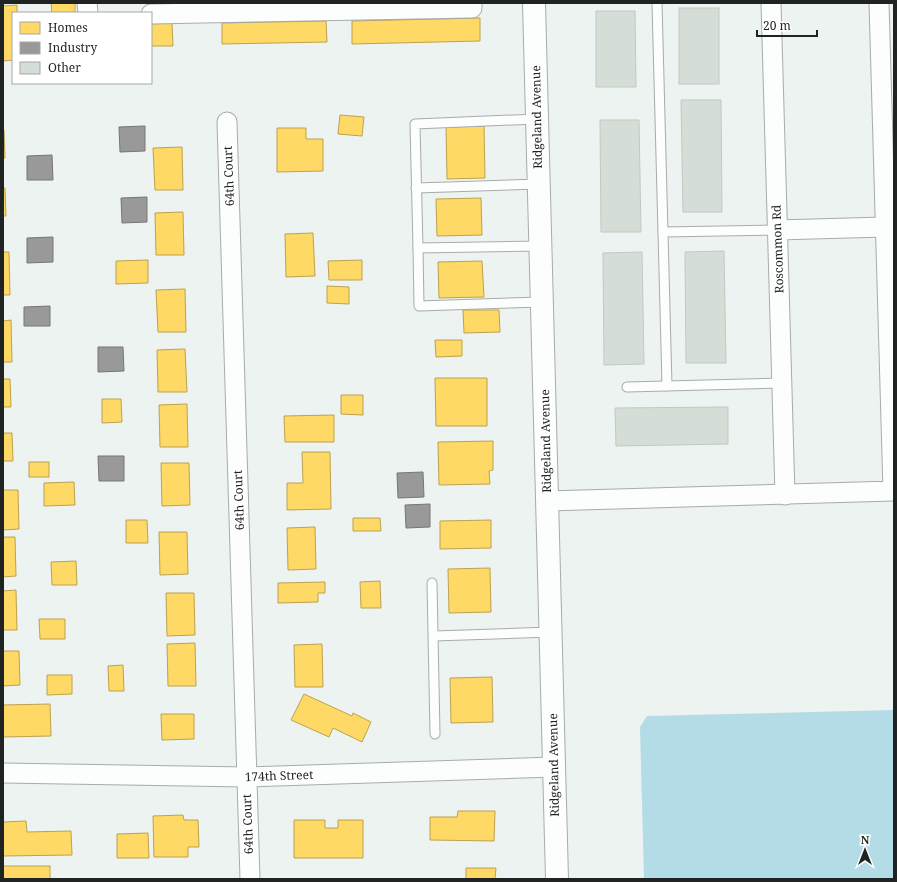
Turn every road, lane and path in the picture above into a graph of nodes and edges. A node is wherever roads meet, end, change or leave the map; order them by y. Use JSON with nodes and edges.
{"nodes":[{"id":1,"x":472,"y":3,"type":"edge"},
{"id":2,"x":534,"y":3,"type":"edge"},
{"id":3,"x":657,"y":3,"type":"edge"},
{"id":4,"x":771,"y":3,"type":"edge"},
{"id":5,"x":879,"y":3,"type":"edge"},
{"id":6,"x":152,"y":14,"type":"edge"},
{"id":7,"x":537,"y":119,"type":"junction"},
{"id":8,"x":228,"y":122,"type":"dead end"},
{"id":9,"x":539,"y":184,"type":"junction"},
{"id":10,"x":416,"y":188,"type":"junction"},
{"id":11,"x":886,"y":227,"type":"junction"},
{"id":12,"x":777,"y":230,"type":"junction"},
{"id":13,"x":663,"y":232,"type":"junction"},
{"id":14,"x":541,"y":246,"type":"junction"},
{"id":15,"x":418,"y":248,"type":"junction"},
{"id":16,"x":542,"y":302,"type":"junction"},
{"id":17,"x":781,"y":383,"type":"junction"},
{"id":18,"x":667,"y":386,"type":"junction"},
{"id":19,"x":627,"y":387,"type":"dead end"},
{"id":20,"x":785,"y":494,"type":"junction"},
{"id":21,"x":547,"y":502,"type":"junction"},
{"id":22,"x":432,"y":583,"type":"dead end"},
{"id":23,"x":551,"y":632,"type":"junction"},
{"id":24,"x":434,"y":636,"type":"junction"},
{"id":25,"x":435,"y":734,"type":"dead end"},
{"id":26,"x":554,"y":767,"type":"junction"},
{"id":27,"x":3,"y":773,"type":"edge"},
{"id":28,"x":247,"y":778,"type":"junction"},
{"id":29,"x":250,"y":879,"type":"edge"},
{"id":30,"x":557,"y":879,"type":"edge"}],
"edges":[{"from":1,"to":6,"type":"street"},
{"from":2,"to":7,"type":"street","name":"Ridgeland Avenue"},
{"from":3,"to":13,"type":"lane"},
{"from":4,"to":12,"type":"street","name":"Roscommon Rd"},
{"from":5,"to":11,"type":"street"},
{"from":7,"to":9,"type":"street","name":"Ridgeland Avenue"},
{"from":7,"to":10,"type":"lane"},
{"from":8,"to":28,"type":"street","name":"64th Court"},
{"from":9,"to":10,"type":"lane"},
{"from":9,"to":14,"type":"street","name":"Ridgeland Avenue"},
{"from":10,"to":15,"type":"lane"},
{"from":11,"to":12,"type":"street"},
{"from":11,"to":20,"type":"street"},
{"from":12,"to":13,"type":"lane"},
{"from":12,"to":17,"type":"street","name":"Roscommon Rd"},
{"from":13,"to":18,"type":"lane"},
{"from":14,"to":15,"type":"lane"},
{"from":14,"to":16,"type":"street","name":"Ridgeland Avenue"},
{"from":15,"to":16,"type":"lane"},
{"from":16,"to":21,"type":"street","name":"Ridgeland Avenue"},
{"from":17,"to":18,"type":"lane"},
{"from":17,"to":20,"type":"street","name":"Roscommon Rd"},
{"from":18,"to":19,"type":"lane"},
{"from":20,"to":21,"type":"street"},
{"from":21,"to":23,"type":"street","name":"Ridgeland Avenue"},
{"from":22,"to":24,"type":"lane"},
{"from":23,"to":24,"type":"lane"},
{"from":23,"to":26,"type":"street","name":"Ridgeland Avenue"},
{"from":24,"to":25,"type":"lane"},
{"from":26,"to":28,"type":"street","name":"174th Street"},
{"from":26,"to":30,"type":"street","name":"Ridgeland Avenue"},
{"from":27,"to":28,"type":"street","name":"174th Street"},
{"from":28,"to":29,"type":"street","name":"64th Court"}]}
